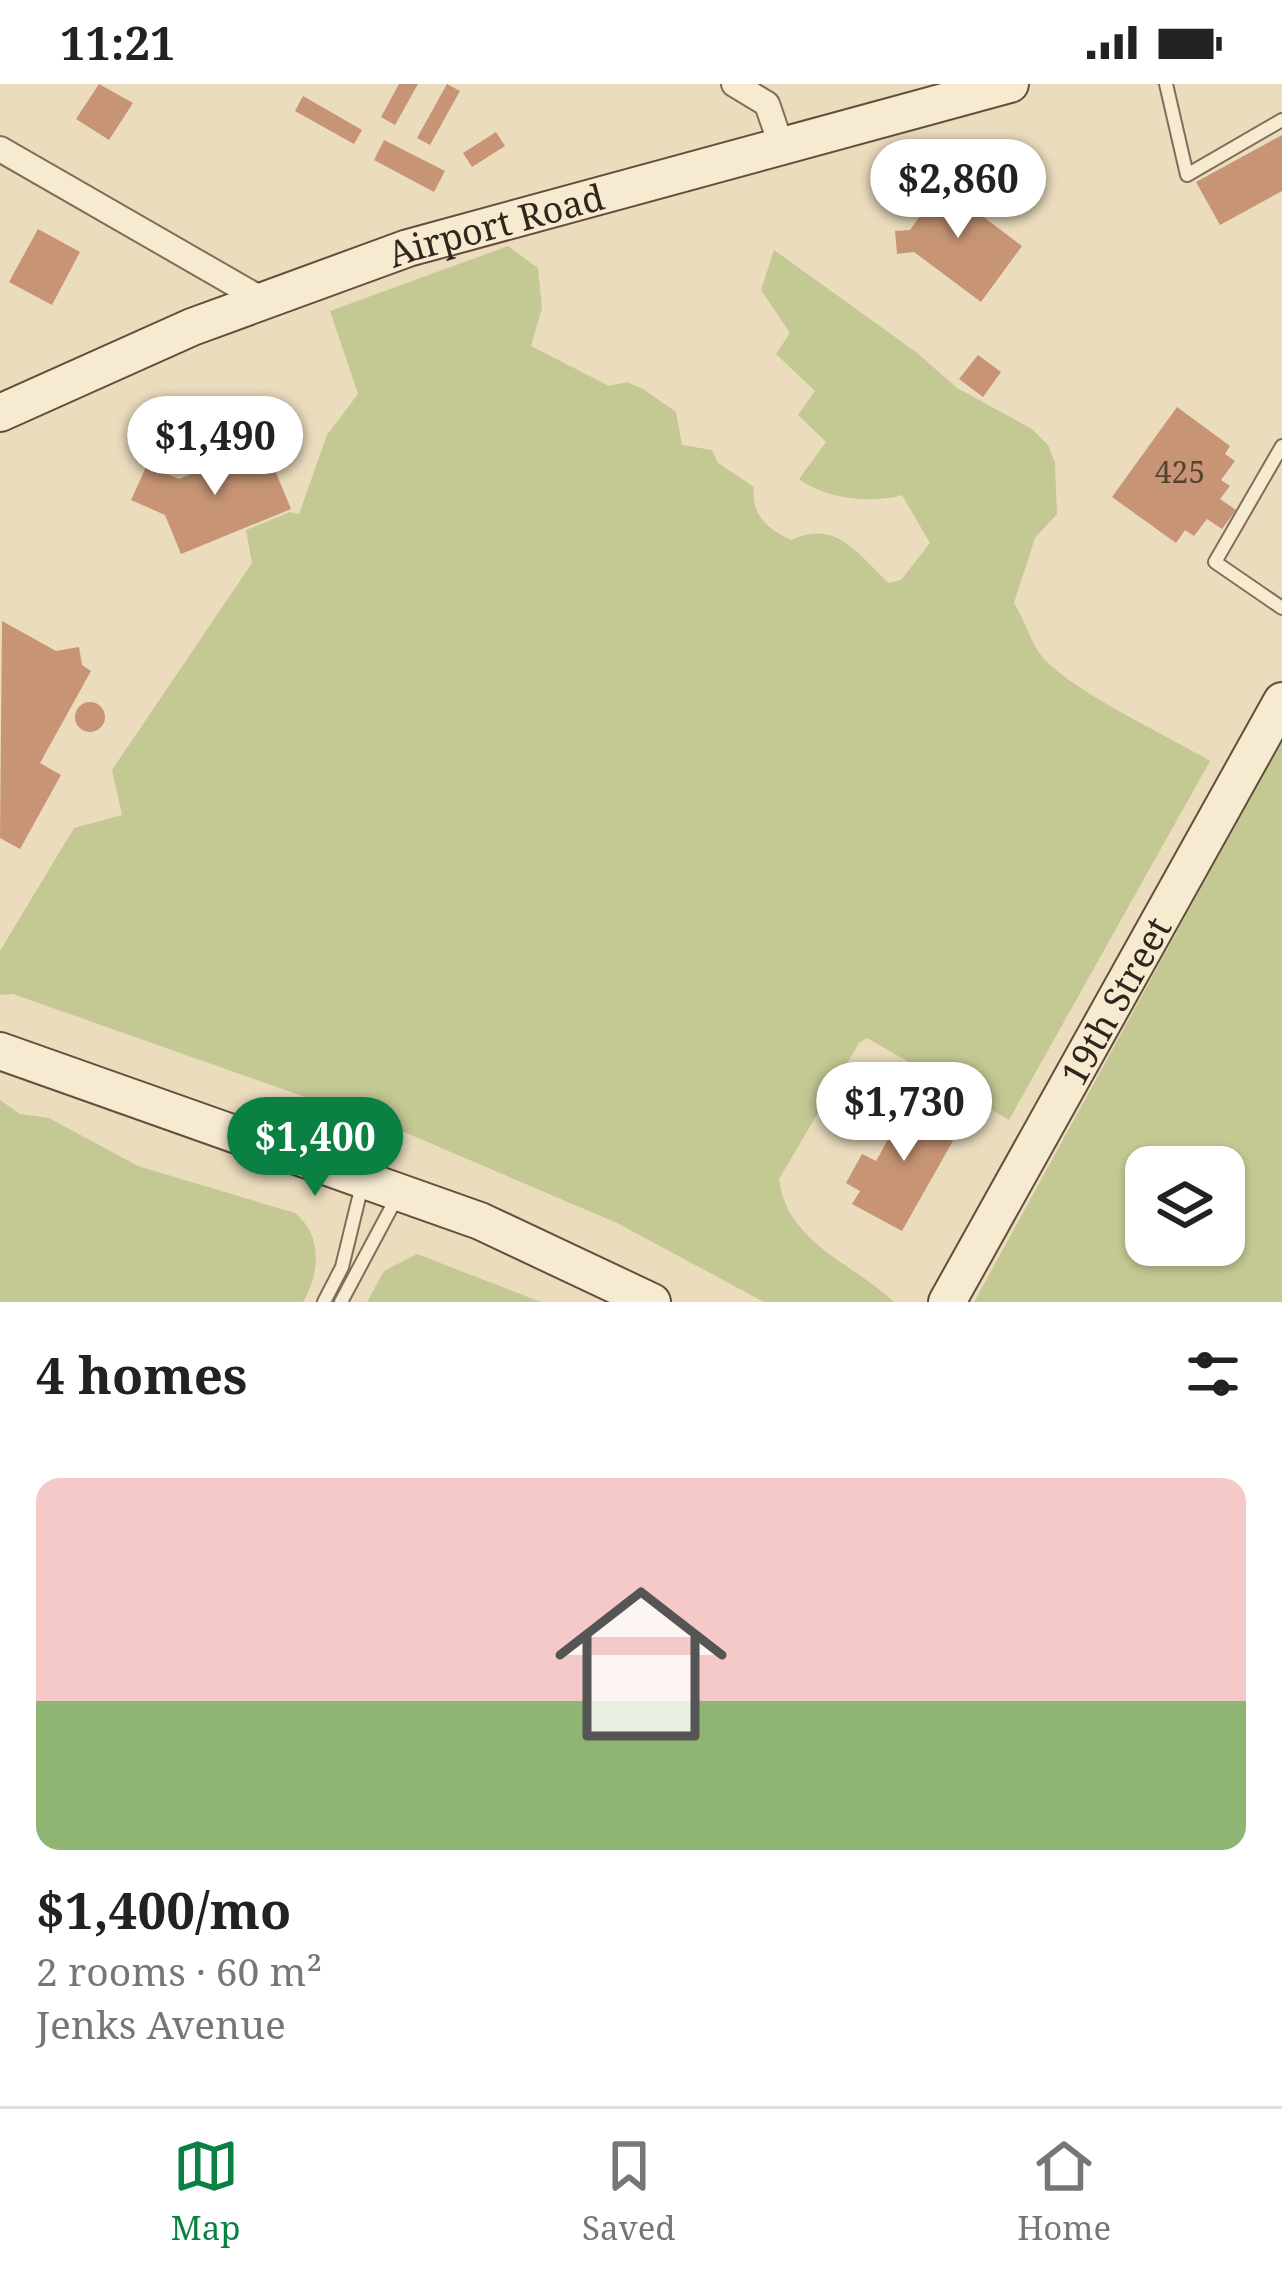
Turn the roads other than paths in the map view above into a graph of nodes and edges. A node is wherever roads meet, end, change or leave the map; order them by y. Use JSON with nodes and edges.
{"nodes":[{"id":1,"x":734,"y":84,"type":"edge"},
{"id":2,"x":1010,"y":84,"type":"edge"},
{"id":3,"x":1166,"y":84,"type":"edge"},
{"id":4,"x":927,"y":94,"type":"edge"},
{"id":5,"x":1282,"y":120,"type":"edge"},
{"id":6,"x":781,"y":145,"type":"junction"},
{"id":7,"x":0,"y":149,"type":"edge"},
{"id":8,"x":261,"y":299,"type":"junction"},
{"id":9,"x":0,"y":413,"type":"edge"},
{"id":10,"x":1282,"y":446,"type":"edge"},
{"id":11,"x":1282,"y":608,"type":"edge"},
{"id":12,"x":1282,"y":701,"type":"edge"},
{"id":13,"x":0,"y":1051,"type":"edge"},
{"id":14,"x":364,"y":1178,"type":"junction"},
{"id":15,"x":400,"y":1191,"type":"junction"},
{"id":16,"x":324,"y":1302,"type":"edge"},
{"id":17,"x":340,"y":1302,"type":"edge"},
{"id":18,"x":652,"y":1302,"type":"edge"},
{"id":19,"x":947,"y":1302,"type":"edge"}],
"edges":[{"from":1,"to":6,"type":"street"},
{"from":2,"to":4,"type":"main road","name":"Airport Road"},
{"from":3,"to":5,"type":"lane"},
{"from":4,"to":6,"type":"main road","name":"Airport Road"},
{"from":6,"to":8,"type":"main road","name":"Airport Road"},
{"from":7,"to":8,"type":"street"},
{"from":8,"to":9,"type":"main road","name":"Airport Road"},
{"from":10,"to":11,"type":"lane"},
{"from":12,"to":19,"type":"main road","name":"19th Street"},
{"from":13,"to":14,"type":"main road"},
{"from":14,"to":15,"type":"main road"},
{"from":14,"to":16,"type":"lane"},
{"from":15,"to":17,"type":"lane"},
{"from":15,"to":18,"type":"main road"}]}
